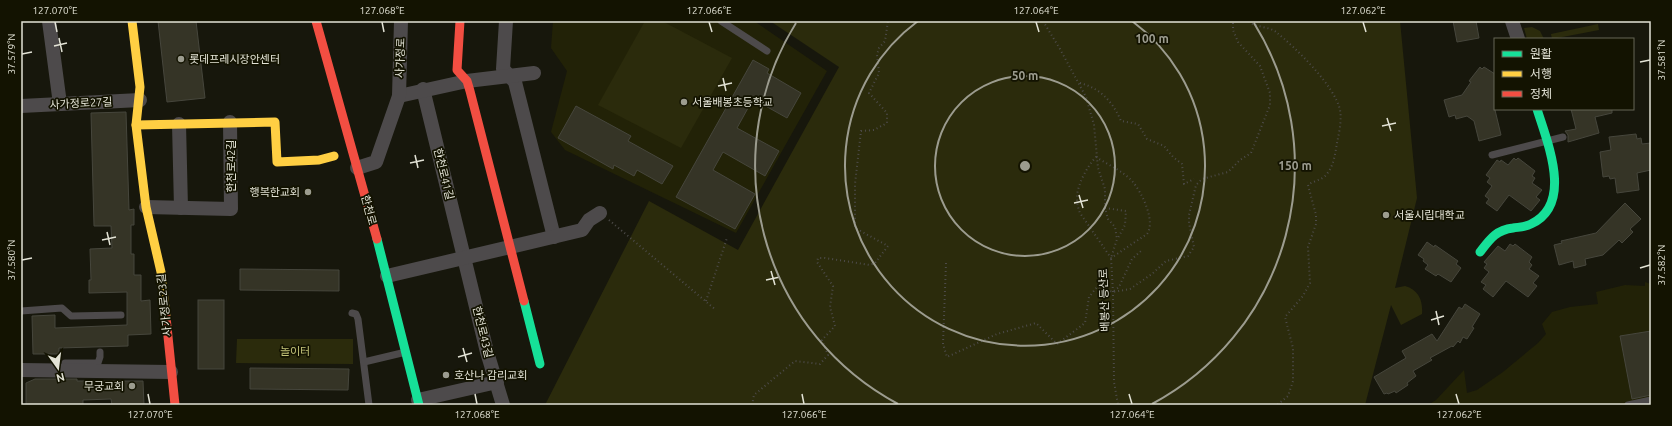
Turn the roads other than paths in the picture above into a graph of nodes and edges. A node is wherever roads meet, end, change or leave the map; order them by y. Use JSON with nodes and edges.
{"nodes":[{"id":1,"x":49,"y":21,"type":"edge"},
{"id":2,"x":132,"y":21,"type":"edge"},
{"id":3,"x":316,"y":21,"type":"edge"},
{"id":4,"x":401,"y":21,"type":"edge"},
{"id":5,"x":460,"y":21,"type":"edge"},
{"id":6,"x":506,"y":21,"type":"edge"},
{"id":7,"x":721,"y":21,"type":"edge"},
{"id":8,"x":1512,"y":21,"type":"edge"},
{"id":9,"x":1518,"y":38,"type":"edge"},
{"id":10,"x":767,"y":51,"type":"dead end"},
{"id":11,"x":534,"y":73,"type":"dead end"},
{"id":12,"x":509,"y":76,"type":"junction"},
{"id":13,"x":467,"y":81,"type":"junction"},
{"id":14,"x":423,"y":89,"type":"junction"},
{"id":15,"x":398,"y":96,"type":"junction"},
{"id":16,"x":140,"y":100,"type":"junction"},
{"id":17,"x":60,"y":104,"type":"junction"},
{"id":18,"x":21,"y":106,"type":"edge"},
{"id":19,"x":1537,"y":110,"type":"edge"},
{"id":20,"x":230,"y":122,"type":"junction"},
{"id":21,"x":179,"y":124,"type":"junction"},
{"id":22,"x":136,"y":125,"type":"junction"},
{"id":23,"x":1563,"y":137,"type":"dead end"},
{"id":24,"x":1546,"y":141,"type":"junction"},
{"id":25,"x":1492,"y":155,"type":"dead end"},
{"id":26,"x":334,"y":156,"type":"dead end"},
{"id":27,"x":357,"y":168,"type":"junction"},
{"id":28,"x":146,"y":207,"type":"junction"},
{"id":29,"x":181,"y":208,"type":"junction"},
{"id":30,"x":600,"y":213,"type":"road end"},
{"id":31,"x":554,"y":237,"type":"junction"},
{"id":32,"x":510,"y":248,"type":"junction"},
{"id":33,"x":1480,"y":252,"type":"dead end"},
{"id":34,"x":465,"y":258,"type":"junction"},
{"id":35,"x":387,"y":276,"type":"junction"},
{"id":36,"x":21,"y":311,"type":"edge"},
{"id":37,"x":352,"y":313,"type":"dead end"},
{"id":38,"x":120,"y":315,"type":"dead end"},
{"id":39,"x":100,"y":352,"type":"dead end"},
{"id":40,"x":406,"y":352,"type":"junction"},
{"id":41,"x":364,"y":362,"type":"junction"},
{"id":42,"x":65,"y":363,"type":"dead end"},
{"id":43,"x":540,"y":364,"type":"dead end"},
{"id":44,"x":21,"y":370,"type":"edge"},
{"id":45,"x":171,"y":372,"type":"junction"},
{"id":46,"x":497,"y":382,"type":"junction"},
{"id":47,"x":1651,"y":400,"type":"edge"},
{"id":48,"x":418,"y":403,"type":"edge"},
{"id":49,"x":175,"y":405,"type":"edge"},
{"id":50,"x":369,"y":405,"type":"edge"},
{"id":51,"x":503,"y":405,"type":"edge"},
{"id":52,"x":1628,"y":405,"type":"edge"}],
"edges":[{"from":1,"to":17,"type":"street"},
{"from":2,"to":16,"type":"street","name":"사가정로23길"},
{"from":3,"to":27,"type":"street","name":"한천로"},
{"from":4,"to":15,"type":"street","name":"사가정로"},
{"from":5,"to":13,"type":"street"},
{"from":6,"to":12,"type":"street"},
{"from":7,"to":10,"type":"lane"},
{"from":8,"to":9,"type":"street"},
{"from":11,"to":12,"type":"street"},
{"from":12,"to":13,"type":"street"},
{"from":12,"to":31,"type":"street"},
{"from":13,"to":14,"type":"street"},
{"from":13,"to":32,"type":"street"},
{"from":14,"to":15,"type":"street"},
{"from":14,"to":34,"type":"street","name":"한천로41길"},
{"from":15,"to":27,"type":"street"},
{"from":16,"to":17,"type":"street","name":"사가정로27길"},
{"from":16,"to":22,"type":"street","name":"사가정로23길"},
{"from":17,"to":18,"type":"street","name":"사가정로27길"},
{"from":19,"to":24,"type":"street"},
{"from":20,"to":21,"type":"street"},
{"from":20,"to":26,"type":"street"},
{"from":20,"to":29,"type":"street","name":"한천로42길"},
{"from":21,"to":22,"type":"street"},
{"from":21,"to":29,"type":"street"},
{"from":22,"to":28,"type":"street","name":"사가정로23길"},
{"from":23,"to":24,"type":"lane"},
{"from":24,"to":25,"type":"lane"},
{"from":24,"to":33,"type":"street"},
{"from":27,"to":35,"type":"street","name":"한천로"},
{"from":28,"to":29,"type":"street"},
{"from":28,"to":45,"type":"street","name":"사가정로23길"},
{"from":30,"to":31,"type":"street"},
{"from":31,"to":32,"type":"street"},
{"from":32,"to":34,"type":"street"},
{"from":32,"to":43,"type":"street"},
{"from":34,"to":35,"type":"street"},
{"from":34,"to":46,"type":"street","name":"한천로43길"},
{"from":35,"to":40,"type":"street","name":"한천로"},
{"from":36,"to":38,"type":"lane"},
{"from":37,"to":41,"type":"lane"},
{"from":39,"to":42,"type":"lane"},
{"from":40,"to":41,"type":"lane"},
{"from":40,"to":48,"type":"street","name":"한천로"},
{"from":41,"to":50,"type":"lane"},
{"from":44,"to":45,"type":"street"},
{"from":45,"to":49,"type":"street","name":"사가정로23길"},
{"from":46,"to":48,"type":"street","name":"한천로"},
{"from":46,"to":51,"type":"street","name":"한천로43길"},
{"from":47,"to":52,"type":"lane"}]}
